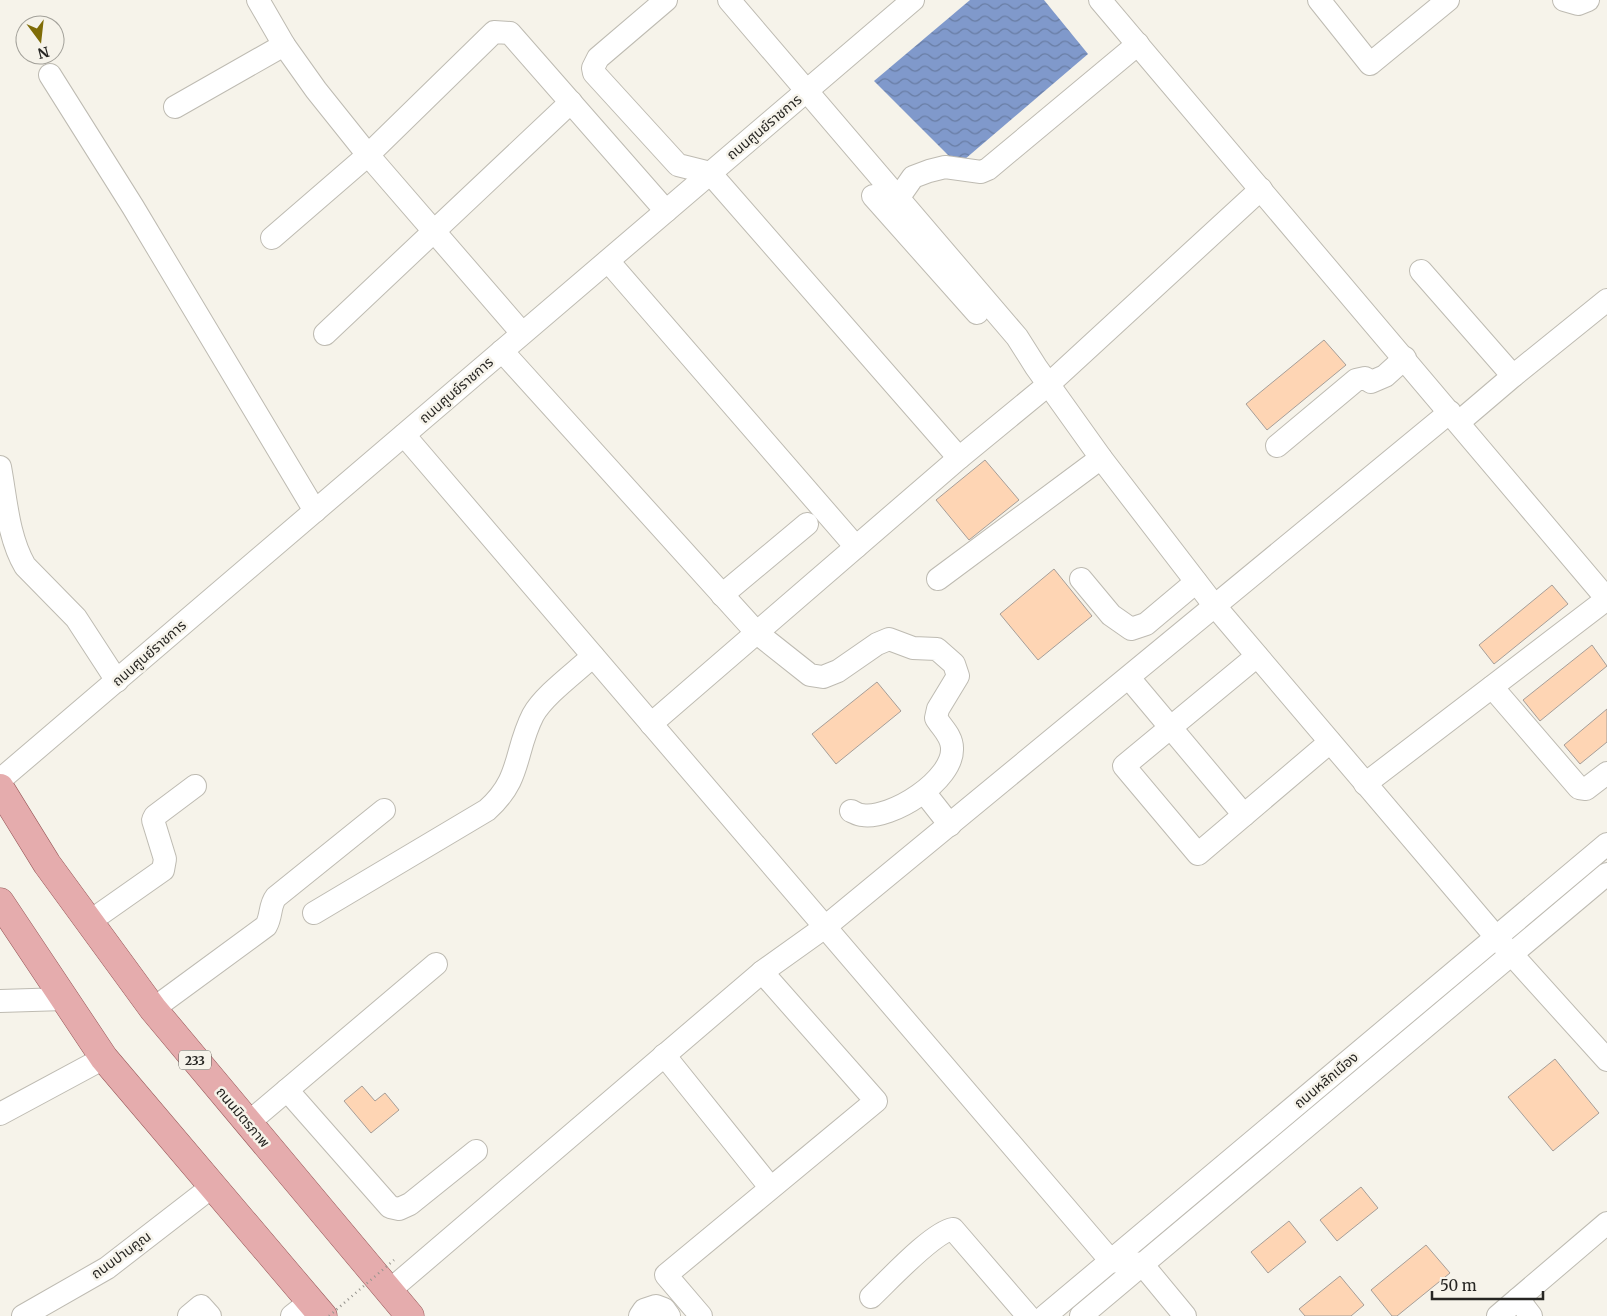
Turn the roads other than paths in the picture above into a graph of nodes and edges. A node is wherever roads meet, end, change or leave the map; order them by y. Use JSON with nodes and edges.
{"nodes":[{"id":1,"x":258,"y":0,"type":"edge"},
{"id":2,"x":666,"y":0,"type":"edge"},
{"id":3,"x":729,"y":0,"type":"edge"},
{"id":4,"x":913,"y":0,"type":"edge"},
{"id":5,"x":1100,"y":0,"type":"edge"},
{"id":6,"x":1319,"y":0,"type":"edge"},
{"id":7,"x":1448,"y":0,"type":"edge"},
{"id":8,"x":1564,"y":0,"type":"edge"},
{"id":9,"x":1588,"y":0,"type":"edge"},
{"id":10,"x":1138,"y":44,"type":"junction"},
{"id":11,"x":284,"y":45,"type":"junction"},
{"id":12,"x":50,"y":75,"type":"dead end"},
{"id":13,"x":807,"y":90,"type":"junction"},
{"id":14,"x":571,"y":102,"type":"junction"},
{"id":15,"x":176,"y":107,"type":"dead end"},
{"id":16,"x":368,"y":155,"type":"junction"},
{"id":17,"x":710,"y":173,"type":"junction"},
{"id":18,"x":1262,"y":190,"type":"junction"},
{"id":19,"x":873,"y":196,"type":"dead end"},
{"id":20,"x":899,"y":197,"type":"junction"},
{"id":21,"x":666,"y":211,"type":"junction"},
{"id":22,"x":433,"y":230,"type":"junction"},
{"id":23,"x":272,"y":238,"type":"dead end"},
{"id":24,"x":608,"y":261,"type":"junction"},
{"id":25,"x":1421,"y":271,"type":"dead end"},
{"id":26,"x":1607,"y":300,"type":"edge"},
{"id":27,"x":325,"y":334,"type":"dead end"},
{"id":28,"x":522,"y":334,"type":"junction"},
{"id":29,"x":1018,"y":336,"type":"junction"},
{"id":30,"x":502,"y":351,"type":"junction"},
{"id":31,"x":1405,"y":358,"type":"junction"},
{"id":32,"x":1513,"y":376,"type":"junction"},
{"id":33,"x":1049,"y":384,"type":"junction"},
{"id":34,"x":1455,"y":417,"type":"junction"},
{"id":35,"x":404,"y":435,"type":"junction"},
{"id":36,"x":1276,"y":446,"type":"dead end"},
{"id":37,"x":959,"y":458,"type":"junction"},
{"id":38,"x":1101,"y":458,"type":"junction"},
{"id":39,"x":0,"y":467,"type":"edge"},
{"id":40,"x":314,"y":511,"type":"junction"},
{"id":41,"x":807,"y":524,"type":"dead end"},
{"id":42,"x":856,"y":547,"type":"junction"},
{"id":43,"x":1081,"y":579,"type":"dead end"},
{"id":44,"x":938,"y":580,"type":"dead end"},
{"id":45,"x":1196,"y":582,"type":"junction"},
{"id":46,"x":722,"y":595,"type":"junction"},
{"id":47,"x":1607,"y":599,"type":"edge"},
{"id":48,"x":1214,"y":605,"type":"junction"},
{"id":49,"x":757,"y":633,"type":"junction"},
{"id":50,"x":593,"y":656,"type":"junction"},
{"id":51,"x":1257,"y":656,"type":"junction"},
{"id":52,"x":1129,"y":678,"type":"junction"},
{"id":53,"x":117,"y":681,"type":"junction"},
{"id":54,"x":1492,"y":687,"type":"junction"},
{"id":55,"x":651,"y":724,"type":"junction"},
{"id":56,"x":1171,"y":727,"type":"junction"},
{"id":57,"x":1330,"y":742,"type":"junction"},
{"id":58,"x":1607,"y":773,"type":"edge"},
{"id":59,"x":0,"y":780,"type":"edge"},
{"id":60,"x":1365,"y":784,"type":"junction"},
{"id":61,"x":195,"y":786,"type":"dead end"},
{"id":62,"x":0,"y":788,"type":"edge"},
{"id":63,"x":924,"y":792,"type":"junction"},
{"id":64,"x":384,"y":810,"type":"dead end"},
{"id":65,"x":851,"y":811,"type":"dead end"},
{"id":66,"x":1244,"y":815,"type":"junction"},
{"id":67,"x":950,"y":825,"type":"junction"},
{"id":68,"x":1607,"y":844,"type":"edge"},
{"id":69,"x":1607,"y":874,"type":"edge"},
{"id":70,"x":0,"y":902,"type":"edge"},
{"id":71,"x":314,"y":913,"type":"dead end"},
{"id":72,"x":89,"y":922,"type":"junction"},
{"id":73,"x":825,"y":927,"type":"junction"},
{"id":74,"x":1496,"y":937,"type":"junction"},
{"id":75,"x":1512,"y":954,"type":"junction"},
{"id":76,"x":436,"y":964,"type":"dead end"},
{"id":77,"x":762,"y":972,"type":"junction"},
{"id":78,"x":64,"y":999,"type":"junction"},
{"id":79,"x":0,"y":1001,"type":"edge"},
{"id":80,"x":153,"y":1009,"type":"junction"},
{"id":81,"x":664,"y":1055,"type":"junction"},
{"id":82,"x":104,"y":1058,"type":"junction"},
{"id":83,"x":1607,"y":1060,"type":"edge"},
{"id":84,"x":287,"y":1090,"type":"junction"},
{"id":85,"x":0,"y":1114,"type":"edge"},
{"id":86,"x":248,"y":1123,"type":"junction"},
{"id":87,"x":476,"y":1151,"type":"dead end"},
{"id":88,"x":213,"y":1186,"type":"junction"},
{"id":89,"x":770,"y":1187,"type":"junction"},
{"id":90,"x":1607,"y":1223,"type":"edge"},
{"id":91,"x":1111,"y":1261,"type":"junction"},
{"id":92,"x":1142,"y":1264,"type":"junction"},
{"id":93,"x":389,"y":1291,"type":"junction"},
{"id":94,"x":871,"y":1297,"type":"dead end"},
{"id":95,"x":1524,"y":1308,"type":"edge"},
{"id":96,"x":314,"y":1312,"type":"edge"},
{"id":97,"x":24,"y":1316,"type":"edge"},
{"id":98,"x":189,"y":1316,"type":"edge"},
{"id":99,"x":210,"y":1316,"type":"edge"},
{"id":100,"x":410,"y":1316,"type":"edge"},
{"id":101,"x":640,"y":1316,"type":"edge"},
{"id":102,"x":669,"y":1316,"type":"edge"},
{"id":103,"x":701,"y":1316,"type":"edge"},
{"id":104,"x":1028,"y":1316,"type":"edge"},
{"id":105,"x":1045,"y":1316,"type":"edge"},
{"id":106,"x":1080,"y":1316,"type":"edge"},
{"id":107,"x":1185,"y":1316,"type":"edge"},
{"id":108,"x":1498,"y":1316,"type":"edge"}],
"edges":[{"from":1,"to":11,"type":"street"},
{"from":2,"to":17,"type":"street"},
{"from":3,"to":13,"type":"street"},
{"from":4,"to":13,"type":"street","name":"ถนนศูนย์ราชการ"},
{"from":5,"to":10,"type":"street"},
{"from":6,"to":7,"type":"street"},
{"from":8,"to":9,"type":"street"},
{"from":10,"to":18,"type":"street"},
{"from":10,"to":20,"type":"street"},
{"from":11,"to":15,"type":"street"},
{"from":11,"to":16,"type":"street"},
{"from":12,"to":40,"type":"street"},
{"from":13,"to":17,"type":"street","name":"ถนนศูนย์ราชการ"},
{"from":13,"to":20,"type":"street"},
{"from":14,"to":16,"type":"street"},
{"from":14,"to":21,"type":"street"},
{"from":14,"to":22,"type":"street"},
{"from":16,"to":22,"type":"street"},
{"from":16,"to":23,"type":"street"},
{"from":17,"to":21,"type":"street","name":"ถนนศูนย์ราชการ"},
{"from":17,"to":37,"type":"street"},
{"from":18,"to":31,"type":"street"},
{"from":18,"to":33,"type":"street"},
{"from":19,"to":29,"type":"street"},
{"from":20,"to":29,"type":"street"},
{"from":21,"to":24,"type":"street","name":"ถนนศูนย์ราชการ"},
{"from":22,"to":27,"type":"street"},
{"from":22,"to":28,"type":"street"},
{"from":24,"to":28,"type":"street","name":"ถนนศูนย์ราชการ"},
{"from":24,"to":42,"type":"street"},
{"from":25,"to":32,"type":"street"},
{"from":26,"to":32,"type":"street"},
{"from":28,"to":30,"type":"street","name":"ถนนศูนย์ราชการ"},
{"from":29,"to":33,"type":"street"},
{"from":30,"to":35,"type":"street","name":"ถนนศูนย์ราชการ"},
{"from":30,"to":46,"type":"street"},
{"from":31,"to":34,"type":"street"},
{"from":31,"to":36,"type":"street"},
{"from":32,"to":34,"type":"street"},
{"from":33,"to":37,"type":"street"},
{"from":33,"to":38,"type":"street"},
{"from":34,"to":47,"type":"street"},
{"from":34,"to":48,"type":"street"},
{"from":35,"to":40,"type":"street","name":"ถนนศูนย์ราชการ"},
{"from":35,"to":50,"type":"street"},
{"from":37,"to":42,"type":"street"},
{"from":38,"to":44,"type":"street"},
{"from":38,"to":45,"type":"street"},
{"from":39,"to":53,"type":"street"},
{"from":40,"to":53,"type":"street","name":"ถนนศูนย์ราชการ"},
{"from":41,"to":46,"type":"street"},
{"from":42,"to":49,"type":"street"},
{"from":43,"to":45,"type":"street"},
{"from":45,"to":48,"type":"street"},
{"from":46,"to":49,"type":"street"},
{"from":47,"to":54,"type":"street"},
{"from":48,"to":51,"type":"street"},
{"from":48,"to":52,"type":"street"},
{"from":49,"to":55,"type":"street"},
{"from":49,"to":63,"type":"street"},
{"from":50,"to":55,"type":"street"},
{"from":50,"to":71,"type":"street"},
{"from":51,"to":56,"type":"street"},
{"from":51,"to":57,"type":"street"},
{"from":52,"to":56,"type":"street"},
{"from":52,"to":67,"type":"street"},
{"from":53,"to":59,"type":"street","name":"ถนนศูนย์ราชการ"},
{"from":54,"to":58,"type":"street"},
{"from":54,"to":60,"type":"street"},
{"from":55,"to":73,"type":"street"},
{"from":56,"to":66,"type":"street"},
{"from":56,"to":66,"type":"street"},
{"from":57,"to":60,"type":"street"},
{"from":57,"to":66,"type":"street"},
{"from":60,"to":74,"type":"street"},
{"from":61,"to":72,"type":"street"},
{"from":62,"to":72,"type":"main road","name":"ถนนมิตรภาพ","number":"233"},
{"from":63,"to":65,"type":"street"},
{"from":63,"to":67,"type":"street"},
{"from":64,"to":80,"type":"street"},
{"from":67,"to":73,"type":"street"},
{"from":68,"to":74,"type":"street","name":"ถนนหลักเมือง"},
{"from":69,"to":75,"type":"street","name":"ถนนหลักเมือง"},
{"from":70,"to":78,"type":"main road"},
{"from":72,"to":80,"type":"main road","name":"ถนนมิตรภาพ","number":"233"},
{"from":73,"to":77,"type":"street"},
{"from":73,"to":91,"type":"street"},
{"from":74,"to":75,"type":"street"},
{"from":74,"to":91,"type":"street","name":"ถนนหลักเมือง"},
{"from":75,"to":83,"type":"street"},
{"from":75,"to":92,"type":"street","name":"ถนนหลักเมือง"},
{"from":76,"to":84,"type":"street"},
{"from":77,"to":81,"type":"street"},
{"from":77,"to":89,"type":"street"},
{"from":78,"to":79,"type":"street"},
{"from":78,"to":82,"type":"main road"},
{"from":80,"to":86,"type":"main road","name":"ถนนมิตรภาพ","number":"233"},
{"from":81,"to":89,"type":"street"},
{"from":81,"to":93,"type":"street"},
{"from":82,"to":85,"type":"street"},
{"from":82,"to":88,"type":"main road"},
{"from":84,"to":86,"type":"street"},
{"from":84,"to":87,"type":"street"},
{"from":86,"to":93,"type":"main road","name":"ถนนมิตรภาพ","number":"233"},
{"from":88,"to":96,"type":"main road"},
{"from":88,"to":97,"type":"street","name":"ถนนปานคูณ"},
{"from":89,"to":103,"type":"street"},
{"from":90,"to":95,"type":"street"},
{"from":91,"to":92,"type":"street"},
{"from":91,"to":105,"type":"street","name":"ถนนหลักเมือง"},
{"from":92,"to":106,"type":"street","name":"ถนนหลักเมือง"},
{"from":92,"to":107,"type":"street"},
{"from":93,"to":100,"type":"main road","name":"ถนนมิตรภาพ","number":"233"},
{"from":94,"to":104,"type":"street"},
{"from":95,"to":108,"type":"street"},
{"from":98,"to":99,"type":"street"},
{"from":101,"to":102,"type":"street"}]}
